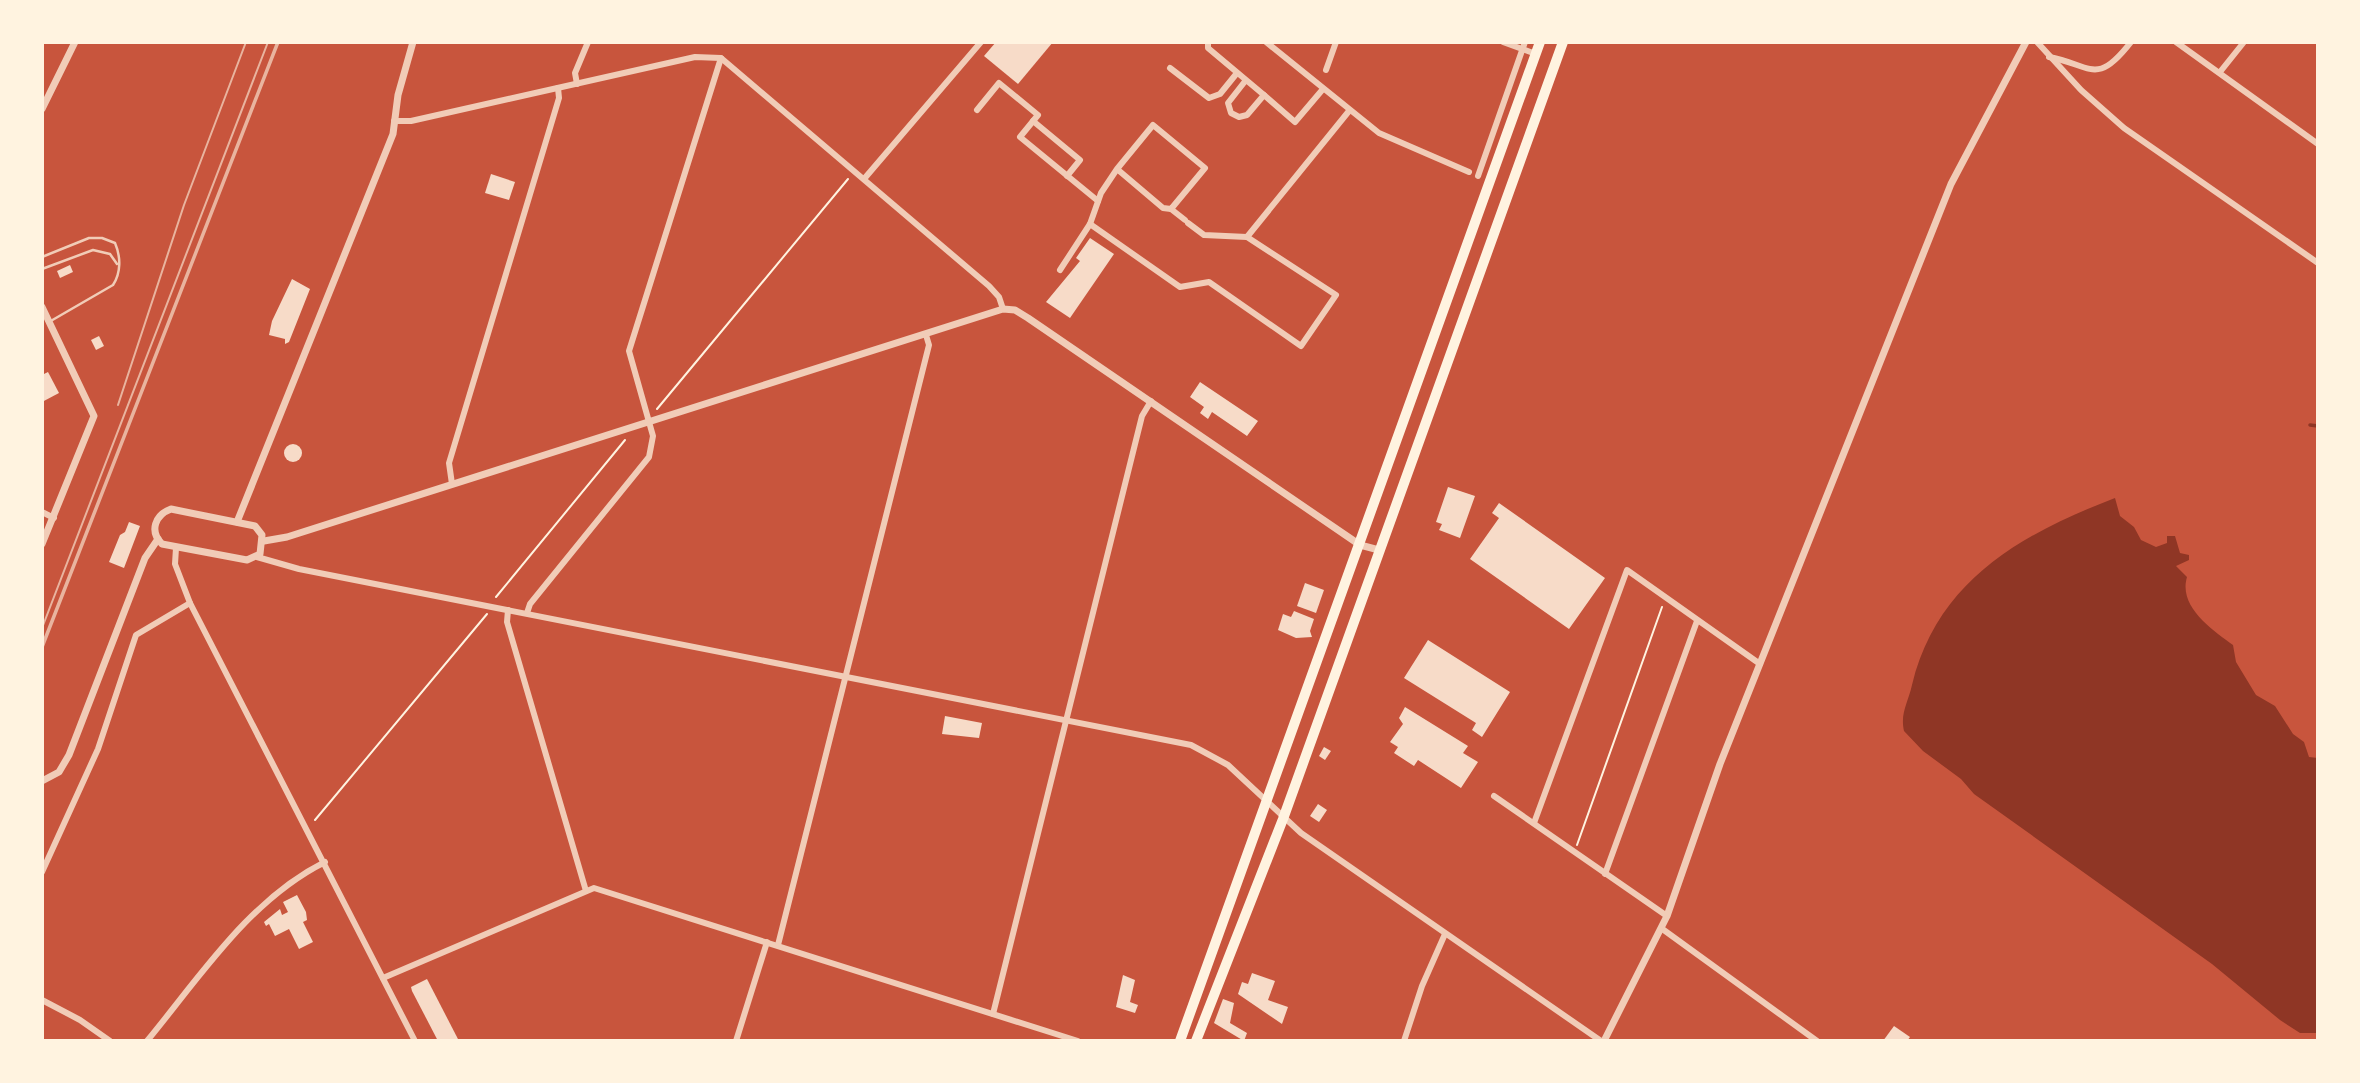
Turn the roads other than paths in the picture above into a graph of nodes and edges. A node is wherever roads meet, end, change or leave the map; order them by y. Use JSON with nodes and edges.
{"nodes":[{"id":1,"x":75,"y":42,"type":"edge"},
{"id":2,"x":413,"y":42,"type":"edge"},
{"id":3,"x":588,"y":42,"type":"edge"},
{"id":4,"x":981,"y":42,"type":"edge"},
{"id":5,"x":1208,"y":42,"type":"edge"},
{"id":6,"x":1266,"y":42,"type":"edge"},
{"id":7,"x":1336,"y":42,"type":"edge"},
{"id":8,"x":1503,"y":42,"type":"edge"},
{"id":9,"x":1540,"y":42,"type":"edge"},
{"id":10,"x":1563,"y":42,"type":"edge"},
{"id":11,"x":2026,"y":42,"type":"edge"},
{"id":12,"x":2036,"y":42,"type":"edge"},
{"id":13,"x":2130,"y":42,"type":"edge"},
{"id":14,"x":2176,"y":42,"type":"edge"},
{"id":15,"x":2244,"y":42,"type":"edge"},
{"id":16,"x":1524,"y":46,"type":"edge"},
{"id":17,"x":1536,"y":54,"type":"junction"},
{"id":18,"x":2049,"y":57,"type":"junction"},
{"id":19,"x":721,"y":58,"type":"junction"},
{"id":20,"x":1170,"y":68,"type":"dead end"},
{"id":21,"x":1326,"y":70,"type":"dead end"},
{"id":22,"x":2220,"y":72,"type":"junction"},
{"id":23,"x":1237,"y":73,"type":"junction"},
{"id":24,"x":1246,"y":80,"type":"junction"},
{"id":25,"x":578,"y":84,"type":"junction"},
{"id":26,"x":558,"y":88,"type":"junction"},
{"id":27,"x":1323,"y":89,"type":"junction"},
{"id":28,"x":1264,"y":95,"type":"junction"},
{"id":29,"x":42,"y":109,"type":"edge"},
{"id":30,"x":977,"y":110,"type":"dead end"},
{"id":31,"x":1349,"y":111,"type":"junction"},
{"id":32,"x":394,"y":121,"type":"junction"},
{"id":33,"x":1033,"y":121,"type":"junction"},
{"id":34,"x":2318,"y":144,"type":"edge"},
{"id":35,"x":1117,"y":169,"type":"junction"},
{"id":36,"x":1469,"y":172,"type":"dead end"},
{"id":37,"x":1067,"y":176,"type":"junction"},
{"id":38,"x":1478,"y":176,"type":"dead end"},
{"id":39,"x":864,"y":179,"type":"junction"},
{"id":40,"x":1098,"y":201,"type":"junction"},
{"id":41,"x":1171,"y":209,"type":"junction"},
{"id":42,"x":1090,"y":224,"type":"junction"},
{"id":43,"x":1247,"y":237,"type":"junction"},
{"id":44,"x":42,"y":257,"type":"edge"},
{"id":45,"x":2318,"y":263,"type":"edge"},
{"id":46,"x":118,"y":267,"type":"junction"},
{"id":47,"x":42,"y":269,"type":"edge"},
{"id":48,"x":1060,"y":270,"type":"dead end"},
{"id":49,"x":42,"y":307,"type":"edge"},
{"id":50,"x":1003,"y":309,"type":"junction"},
{"id":51,"x":49,"y":322,"type":"junction"},
{"id":52,"x":926,"y":335,"type":"junction"},
{"id":53,"x":1150,"y":401,"type":"junction"},
{"id":54,"x":649,"y":422,"type":"junction"},
{"id":55,"x":452,"y":484,"type":"junction"},
{"id":56,"x":42,"y":512,"type":"edge"},
{"id":57,"x":54,"y":518,"type":"junction"},
{"id":58,"x":237,"y":522,"type":"junction"},
{"id":59,"x":158,"y":539,"type":"junction"},
{"id":60,"x":264,"y":541,"type":"junction"},
{"id":61,"x":42,"y":544,"type":"edge"},
{"id":62,"x":1360,"y":545,"type":"junction"},
{"id":63,"x":176,"y":548,"type":"junction"},
{"id":64,"x":1379,"y":550,"type":"junction"},
{"id":65,"x":257,"y":557,"type":"junction"},
{"id":66,"x":190,"y":603,"type":"junction"},
{"id":67,"x":508,"y":610,"type":"junction"},
{"id":68,"x":527,"y":613,"type":"junction"},
{"id":69,"x":1697,"y":621,"type":"junction"},
{"id":70,"x":1760,"y":664,"type":"junction"},
{"id":71,"x":845,"y":677,"type":"junction"},
{"id":72,"x":1068,"y":719,"type":"junction"},
{"id":73,"x":42,"y":781,"type":"edge"},
{"id":74,"x":1494,"y":796,"type":"dead end"},
{"id":75,"x":1266,"y":804,"type":"junction"},
{"id":76,"x":1283,"y":819,"type":"junction"},
{"id":77,"x":1534,"y":823,"type":"junction"},
{"id":78,"x":324,"y":862,"type":"junction"},
{"id":79,"x":42,"y":872,"type":"edge"},
{"id":80,"x":1605,"y":874,"type":"junction"},
{"id":81,"x":586,"y":891,"type":"junction"},
{"id":82,"x":1667,"y":916,"type":"junction"},
{"id":83,"x":1661,"y":928,"type":"junction"},
{"id":84,"x":1445,"y":934,"type":"junction"},
{"id":85,"x":767,"y":942,"type":"junction"},
{"id":86,"x":778,"y":945,"type":"junction"},
{"id":87,"x":383,"y":978,"type":"junction"},
{"id":88,"x":42,"y":1000,"type":"edge"},
{"id":89,"x":993,"y":1014,"type":"junction"},
{"id":90,"x":110,"y":1041,"type":"edge"},
{"id":91,"x":147,"y":1041,"type":"edge"},
{"id":92,"x":415,"y":1041,"type":"edge"},
{"id":93,"x":736,"y":1041,"type":"edge"},
{"id":94,"x":1078,"y":1041,"type":"edge"},
{"id":95,"x":1180,"y":1041,"type":"edge"},
{"id":96,"x":1196,"y":1041,"type":"edge"},
{"id":97,"x":1404,"y":1041,"type":"edge"},
{"id":98,"x":1602,"y":1041,"type":"edge"},
{"id":99,"x":1816,"y":1041,"type":"edge"}],
"edges":[{"from":1,"to":29,"type":"street"},
{"from":2,"to":32,"type":"street"},
{"from":3,"to":25,"type":"street"},
{"from":4,"to":39,"type":"street"},
{"from":5,"to":23,"type":"street"},
{"from":6,"to":27,"type":"street"},
{"from":7,"to":21,"type":"street"},
{"from":8,"to":16,"type":"street"},
{"from":9,"to":17,"type":"main road"},
{"from":10,"to":64,"type":"main road"},
{"from":11,"to":70,"type":"street"},
{"from":12,"to":18,"type":"street"},
{"from":13,"to":18,"type":"street"},
{"from":14,"to":22,"type":"street"},
{"from":15,"to":22,"type":"street"},
{"from":16,"to":17,"type":"street"},
{"from":16,"to":38,"type":"street"},
{"from":17,"to":62,"type":"main road"},
{"from":18,"to":45,"type":"street"},
{"from":19,"to":25,"type":"street"},
{"from":19,"to":39,"type":"street"},
{"from":19,"to":54,"type":"street"},
{"from":20,"to":23,"type":"street"},
{"from":22,"to":34,"type":"street"},
{"from":23,"to":24,"type":"street"},
{"from":24,"to":28,"type":"street"},
{"from":24,"to":28,"type":"street"},
{"from":25,"to":26,"type":"street"},
{"from":26,"to":32,"type":"street"},
{"from":26,"to":55,"type":"street"},
{"from":27,"to":28,"type":"street"},
{"from":27,"to":31,"type":"street"},
{"from":30,"to":33,"type":"street"},
{"from":31,"to":36,"type":"street"},
{"from":31,"to":43,"type":"street"},
{"from":32,"to":58,"type":"street"},
{"from":33,"to":37,"type":"street"},
{"from":33,"to":37,"type":"street"},
{"from":35,"to":40,"type":"street"},
{"from":35,"to":41,"type":"street"},
{"from":35,"to":41,"type":"street"},
{"from":37,"to":40,"type":"street"},
{"from":39,"to":50,"type":"street"},
{"from":40,"to":42,"type":"street"},
{"from":41,"to":43,"type":"street"},
{"from":42,"to":43,"type":"street"},
{"from":42,"to":48,"type":"street"},
{"from":44,"to":46,"type":"lane"},
{"from":46,"to":47,"type":"lane"},
{"from":46,"to":51,"type":"lane"},
{"from":49,"to":51,"type":"street"},
{"from":50,"to":52,"type":"street"},
{"from":50,"to":53,"type":"street"},
{"from":51,"to":57,"type":"street"},
{"from":52,"to":54,"type":"street"},
{"from":52,"to":71,"type":"street"},
{"from":53,"to":62,"type":"street"},
{"from":53,"to":72,"type":"street"},
{"from":54,"to":55,"type":"street"},
{"from":54,"to":68,"type":"street"},
{"from":55,"to":60,"type":"street"},
{"from":56,"to":57,"type":"street"},
{"from":57,"to":61,"type":"street"},
{"from":58,"to":59,"type":"street"},
{"from":58,"to":60,"type":"street"},
{"from":59,"to":63,"type":"street"},
{"from":59,"to":73,"type":"street"},
{"from":60,"to":65,"type":"street"},
{"from":62,"to":64,"type":"street"},
{"from":62,"to":75,"type":"main road"},
{"from":63,"to":65,"type":"street"},
{"from":63,"to":66,"type":"street"},
{"from":64,"to":76,"type":"main road"},
{"from":65,"to":67,"type":"street"},
{"from":66,"to":78,"type":"street"},
{"from":66,"to":79,"type":"street"},
{"from":67,"to":68,"type":"street"},
{"from":67,"to":81,"type":"street"},
{"from":68,"to":71,"type":"street"},
{"from":69,"to":70,"type":"street"},
{"from":69,"to":77,"type":"street"},
{"from":69,"to":80,"type":"street"},
{"from":70,"to":82,"type":"street"},
{"from":71,"to":72,"type":"street"},
{"from":71,"to":86,"type":"street"},
{"from":72,"to":75,"type":"street"},
{"from":72,"to":89,"type":"street"},
{"from":74,"to":77,"type":"street"},
{"from":75,"to":76,"type":"street"},
{"from":75,"to":95,"type":"main road"},
{"from":76,"to":84,"type":"street"},
{"from":76,"to":96,"type":"main road"},
{"from":77,"to":80,"type":"street"},
{"from":78,"to":87,"type":"street"},
{"from":78,"to":91,"type":"street"},
{"from":80,"to":82,"type":"street"},
{"from":81,"to":85,"type":"street"},
{"from":81,"to":87,"type":"street"},
{"from":82,"to":83,"type":"street"},
{"from":83,"to":98,"type":"street"},
{"from":83,"to":99,"type":"street"},
{"from":84,"to":97,"type":"street"},
{"from":84,"to":98,"type":"street"},
{"from":85,"to":86,"type":"street"},
{"from":85,"to":93,"type":"street"},
{"from":86,"to":89,"type":"street"},
{"from":87,"to":92,"type":"street"},
{"from":88,"to":90,"type":"street"},
{"from":89,"to":94,"type":"street"}]}
